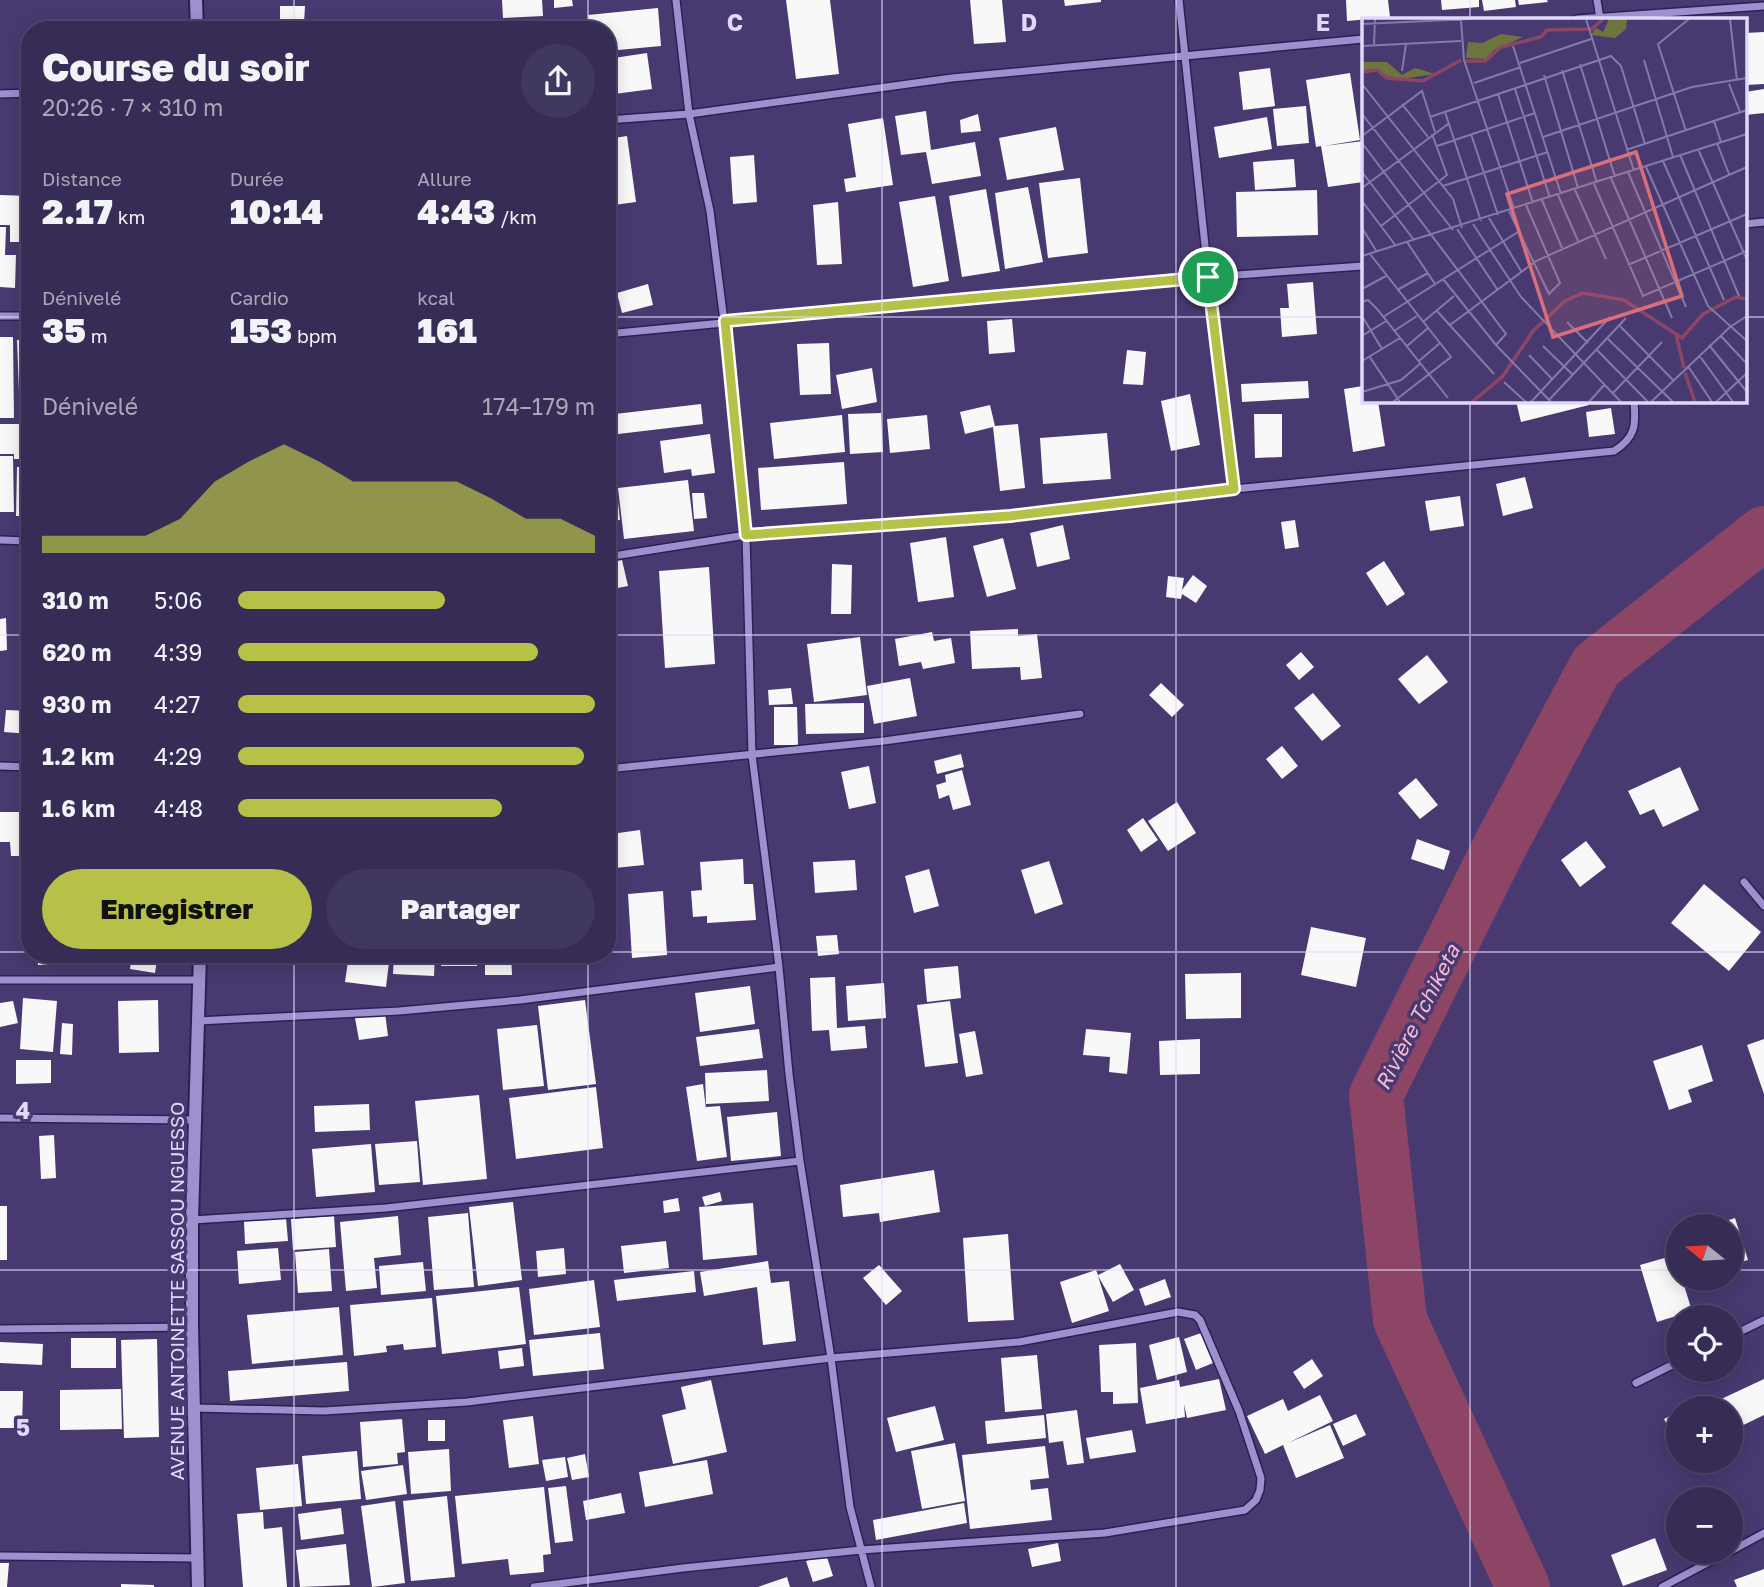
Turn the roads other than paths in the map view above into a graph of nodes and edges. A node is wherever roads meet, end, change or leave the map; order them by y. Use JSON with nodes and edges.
{"nodes":[{"id":1,"x":196,"y":0,"type":"edge"},
{"id":2,"x":676,"y":0,"type":"edge"},
{"id":3,"x":1179,"y":0,"type":"edge"},
{"id":4,"x":1597,"y":0,"type":"edge"},
{"id":5,"x":1764,"y":6,"type":"edge"},
{"id":6,"x":1600,"y":18,"type":"edge"},
{"id":7,"x":197,"y":21,"type":"edge"},
{"id":8,"x":1362,"y":39,"type":"edge"},
{"id":9,"x":1186,"y":55,"type":"junction"},
{"id":10,"x":21,"y":93,"type":"edge"},
{"id":11,"x":0,"y":94,"type":"edge"},
{"id":12,"x":689,"y":114,"type":"junction"},
{"id":13,"x":616,"y":119,"type":"edge"},
{"id":14,"x":1764,"y":222,"type":"edge"},
{"id":15,"x":1746,"y":224,"type":"edge"},
{"id":16,"x":1362,"y":266,"type":"edge"},
{"id":17,"x":1208,"y":277,"type":"junction"},
{"id":18,"x":0,"y":316,"type":"edge"},
{"id":19,"x":21,"y":316,"type":"edge"},
{"id":20,"x":725,"y":321,"type":"junction"},
{"id":21,"x":616,"y":333,"type":"edge"},
{"id":22,"x":1634,"y":402,"type":"edge"},
{"id":23,"x":1234,"y":489,"type":"junction"},
{"id":24,"x":746,"y":535,"type":"junction"},
{"id":25,"x":0,"y":540,"type":"edge"},
{"id":26,"x":21,"y":541,"type":"edge"},
{"id":27,"x":616,"y":556,"type":"edge"},
{"id":28,"x":1080,"y":714,"type":"dead end"},
{"id":29,"x":752,"y":754,"type":"junction"},
{"id":30,"x":0,"y":766,"type":"edge"},
{"id":31,"x":21,"y":766,"type":"edge"},
{"id":32,"x":616,"y":768,"type":"edge"},
{"id":33,"x":1744,"y":882,"type":"dead end"},
{"id":34,"x":1764,"y":906,"type":"edge"},
{"id":35,"x":200,"y":963,"type":"edge"},
{"id":36,"x":779,"y":967,"type":"junction"},
{"id":37,"x":0,"y":980,"type":"edge"},
{"id":38,"x":201,"y":980,"type":"junction"},
{"id":39,"x":198,"y":1021,"type":"junction"},
{"id":40,"x":0,"y":1118,"type":"edge"},
{"id":41,"x":194,"y":1120,"type":"junction"},
{"id":42,"x":800,"y":1161,"type":"junction"},
{"id":43,"x":192,"y":1220,"type":"junction"},
{"id":44,"x":1764,"y":1320,"type":"edge"},
{"id":45,"x":192,"y":1327,"type":"junction"},
{"id":46,"x":0,"y":1329,"type":"edge"},
{"id":47,"x":1743,"y":1330,"type":"edge"},
{"id":48,"x":831,"y":1358,"type":"junction"},
{"id":49,"x":1666,"y":1368,"type":"edge"},
{"id":50,"x":1636,"y":1383,"type":"dead end"},
{"id":51,"x":195,"y":1408,"type":"junction"},
{"id":52,"x":1764,"y":1533,"type":"edge"},
{"id":53,"x":1743,"y":1544,"type":"edge"},
{"id":54,"x":861,"y":1550,"type":"junction"},
{"id":55,"x":0,"y":1556,"type":"edge"},
{"id":56,"x":198,"y":1558,"type":"junction"},
{"id":57,"x":1705,"y":1564,"type":"edge"},
{"id":58,"x":198,"y":1587,"type":"edge"},
{"id":59,"x":534,"y":1587,"type":"edge"},
{"id":60,"x":871,"y":1587,"type":"edge"},
{"id":61,"x":1662,"y":1587,"type":"edge"}],
"edges":[{"from":1,"to":7,"type":"street"},
{"from":2,"to":12,"type":"street"},
{"from":3,"to":9,"type":"street"},
{"from":4,"to":6,"type":"street"},
{"from":5,"to":6,"type":"street"},
{"from":8,"to":9,"type":"street"},
{"from":9,"to":12,"type":"street"},
{"from":9,"to":17,"type":"street"},
{"from":10,"to":11,"type":"street"},
{"from":12,"to":13,"type":"street"},
{"from":12,"to":20,"type":"street"},
{"from":14,"to":15,"type":"street"},
{"from":16,"to":17,"type":"street"},
{"from":17,"to":20,"type":"street"},
{"from":17,"to":23,"type":"street"},
{"from":18,"to":19,"type":"street"},
{"from":20,"to":21,"type":"street"},
{"from":20,"to":24,"type":"street"},
{"from":22,"to":23,"type":"street"},
{"from":23,"to":24,"type":"street"},
{"from":24,"to":27,"type":"street"},
{"from":24,"to":29,"type":"street"},
{"from":25,"to":26,"type":"street"},
{"from":28,"to":29,"type":"street"},
{"from":29,"to":32,"type":"street"},
{"from":29,"to":36,"type":"street"},
{"from":30,"to":31,"type":"street"},
{"from":33,"to":34,"type":"street"},
{"from":35,"to":38,"type":"street","name":"AVENUE ANTOINETTE SASSOU NGUESSO"},
{"from":36,"to":39,"type":"street"},
{"from":36,"to":42,"type":"street"},
{"from":37,"to":38,"type":"street"},
{"from":38,"to":39,"type":"street","name":"AVENUE ANTOINETTE SASSOU NGUESSO"},
{"from":39,"to":41,"type":"street","name":"AVENUE ANTOINETTE SASSOU NGUESSO"},
{"from":40,"to":41,"type":"street"},
{"from":41,"to":43,"type":"street","name":"AVENUE ANTOINETTE SASSOU NGUESSO"},
{"from":42,"to":43,"type":"street"},
{"from":42,"to":48,"type":"street"},
{"from":43,"to":45,"type":"street","name":"AVENUE ANTOINETTE SASSOU NGUESSO"},
{"from":44,"to":47,"type":"street"},
{"from":45,"to":46,"type":"street"},
{"from":45,"to":51,"type":"street","name":"AVENUE ANTOINETTE SASSOU NGUESSO"},
{"from":48,"to":51,"type":"street"},
{"from":48,"to":54,"type":"street"},
{"from":48,"to":54,"type":"street"},
{"from":49,"to":50,"type":"street"},
{"from":51,"to":56,"type":"street","name":"AVENUE ANTOINETTE SASSOU NGUESSO"},
{"from":52,"to":53,"type":"street"},
{"from":54,"to":59,"type":"street"},
{"from":54,"to":60,"type":"street"},
{"from":55,"to":56,"type":"street"},
{"from":56,"to":58,"type":"street","name":"AVENUE ANTOINETTE SASSOU NGUESSO"},
{"from":57,"to":61,"type":"street"}]}
